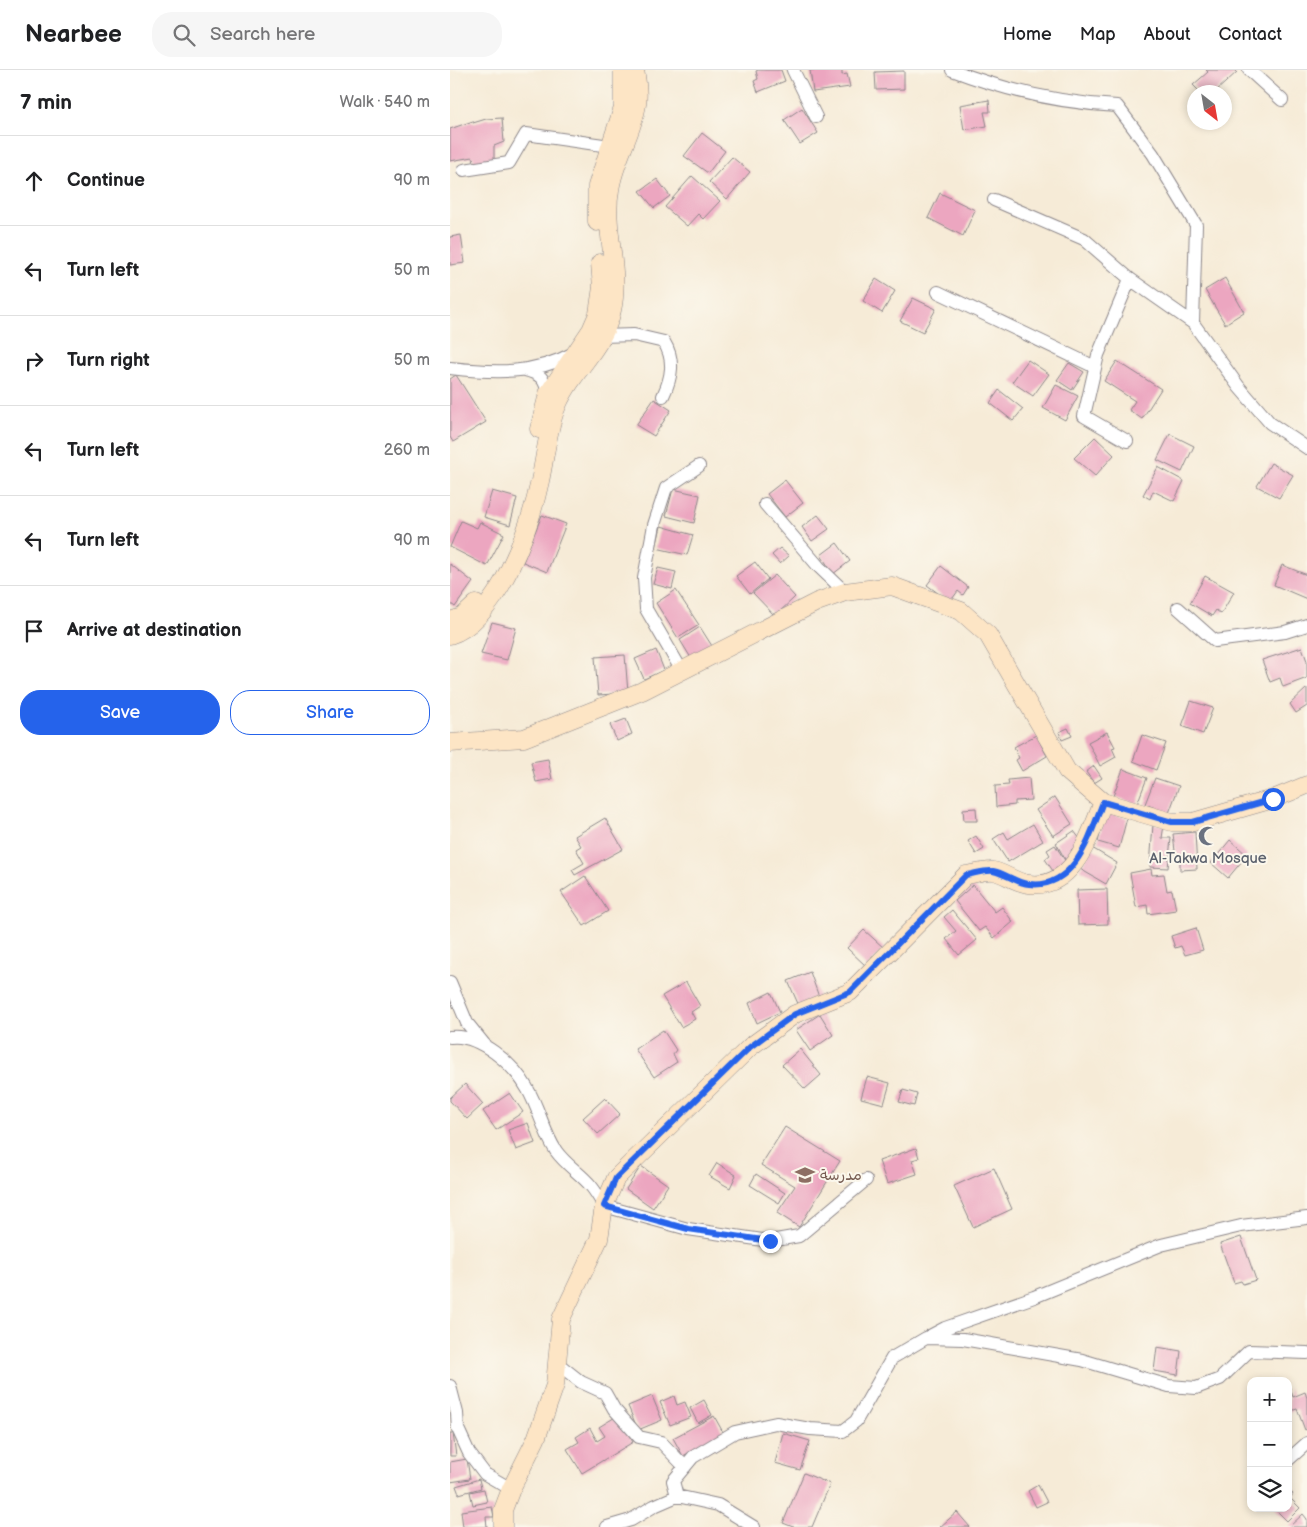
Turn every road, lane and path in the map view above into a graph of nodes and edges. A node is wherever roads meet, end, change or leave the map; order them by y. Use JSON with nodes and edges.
{"nodes":[{"id":1,"x":623,"y":70,"type":"edge"},
{"id":2,"x":635,"y":70,"type":"edge"},
{"id":3,"x":793,"y":70,"type":"edge"},
{"id":4,"x":952,"y":70,"type":"edge"},
{"id":5,"x":1249,"y":70,"type":"edge"},
{"id":6,"x":1282,"y":100,"type":"dead end"},
{"id":7,"x":816,"y":117,"type":"dead end"},
{"id":8,"x":610,"y":146,"type":"junction"},
{"id":9,"x":464,"y":170,"type":"dead end"},
{"id":10,"x":994,"y":200,"type":"dead end"},
{"id":11,"x":1130,"y":280,"type":"junction"},
{"id":12,"x":938,"y":292,"type":"dead end"},
{"id":13,"x":1193,"y":323,"type":"junction"},
{"id":14,"x":602,"y":336,"type":"junction"},
{"id":15,"x":576,"y":352,"type":"junction"},
{"id":16,"x":450,"y":368,"type":"edge"},
{"id":17,"x":1095,"y":368,"type":"junction"},
{"id":18,"x":541,"y":370,"type":"junction"},
{"id":19,"x":558,"y":387,"type":"junction"},
{"id":20,"x":663,"y":396,"type":"dead end"},
{"id":21,"x":1127,"y":441,"type":"dead end"},
{"id":22,"x":1307,"y":448,"type":"edge"},
{"id":23,"x":699,"y":466,"type":"dead end"},
{"id":24,"x":765,"y":504,"type":"dead end"},
{"id":25,"x":845,"y":592,"type":"junction"},
{"id":26,"x":1178,"y":608,"type":"dead end"},
{"id":27,"x":450,"y":621,"type":"edge"},
{"id":28,"x":1307,"y":625,"type":"edge"},
{"id":29,"x":450,"y":635,"type":"edge"},
{"id":30,"x":682,"y":671,"type":"junction"},
{"id":31,"x":450,"y":744,"type":"edge"},
{"id":32,"x":1307,"y":784,"type":"edge"},
{"id":33,"x":1103,"y":802,"type":"junction"},
{"id":34,"x":450,"y":982,"type":"edge"},
{"id":35,"x":450,"y":1037,"type":"edge"},
{"id":36,"x":487,"y":1048,"type":"junction"},
{"id":37,"x":866,"y":1180,"type":"dead end"},
{"id":38,"x":604,"y":1206,"type":"junction"},
{"id":39,"x":1307,"y":1218,"type":"edge"},
{"id":40,"x":926,"y":1338,"type":"junction"},
{"id":41,"x":1307,"y":1353,"type":"edge"},
{"id":42,"x":557,"y":1363,"type":"junction"},
{"id":43,"x":450,"y":1386,"type":"edge"},
{"id":44,"x":1307,"y":1443,"type":"edge"},
{"id":45,"x":1292,"y":1456,"type":"edge"},
{"id":46,"x":685,"y":1467,"type":"junction"},
{"id":47,"x":511,"y":1489,"type":"junction"},
{"id":48,"x":677,"y":1496,"type":"junction"},
{"id":49,"x":503,"y":1527,"type":"edge"},
{"id":50,"x":607,"y":1527,"type":"edge"},
{"id":51,"x":754,"y":1527,"type":"edge"}],
"edges":[{"from":1,"to":8,"type":"street"},
{"from":2,"to":14,"type":"street"},
{"from":3,"to":7,"type":"street"},
{"from":4,"to":13,"type":"street"},
{"from":5,"to":6,"type":"street"},
{"from":8,"to":9,"type":"street"},
{"from":8,"to":15,"type":"street"},
{"from":10,"to":11,"type":"street"},
{"from":11,"to":13,"type":"street"},
{"from":11,"to":17,"type":"street"},
{"from":12,"to":17,"type":"street"},
{"from":13,"to":22,"type":"street"},
{"from":14,"to":19,"type":"street"},
{"from":14,"to":20,"type":"street"},
{"from":15,"to":18,"type":"street"},
{"from":15,"to":19,"type":"street"},
{"from":16,"to":18,"type":"street"},
{"from":17,"to":21,"type":"street"},
{"from":18,"to":19,"type":"street"},
{"from":18,"to":19,"type":"street"},
{"from":19,"to":27,"type":"street"},
{"from":19,"to":29,"type":"street"},
{"from":23,"to":30,"type":"street"},
{"from":24,"to":25,"type":"street"},
{"from":25,"to":30,"type":"street"},
{"from":25,"to":33,"type":"street"},
{"from":26,"to":28,"type":"street"},
{"from":30,"to":31,"type":"street"},
{"from":32,"to":33,"type":"street"},
{"from":33,"to":38,"type":"street"},
{"from":34,"to":36,"type":"street"},
{"from":35,"to":36,"type":"street"},
{"from":36,"to":38,"type":"street"},
{"from":37,"to":38,"type":"street"},
{"from":38,"to":42,"type":"street"},
{"from":39,"to":40,"type":"street"},
{"from":40,"to":41,"type":"street"},
{"from":40,"to":46,"type":"street"},
{"from":42,"to":46,"type":"street"},
{"from":42,"to":47,"type":"street"},
{"from":43,"to":47,"type":"street"},
{"from":44,"to":45,"type":"street"},
{"from":46,"to":48,"type":"street"},
{"from":47,"to":49,"type":"street"},
{"from":48,"to":50,"type":"street"},
{"from":48,"to":51,"type":"street"}]}
